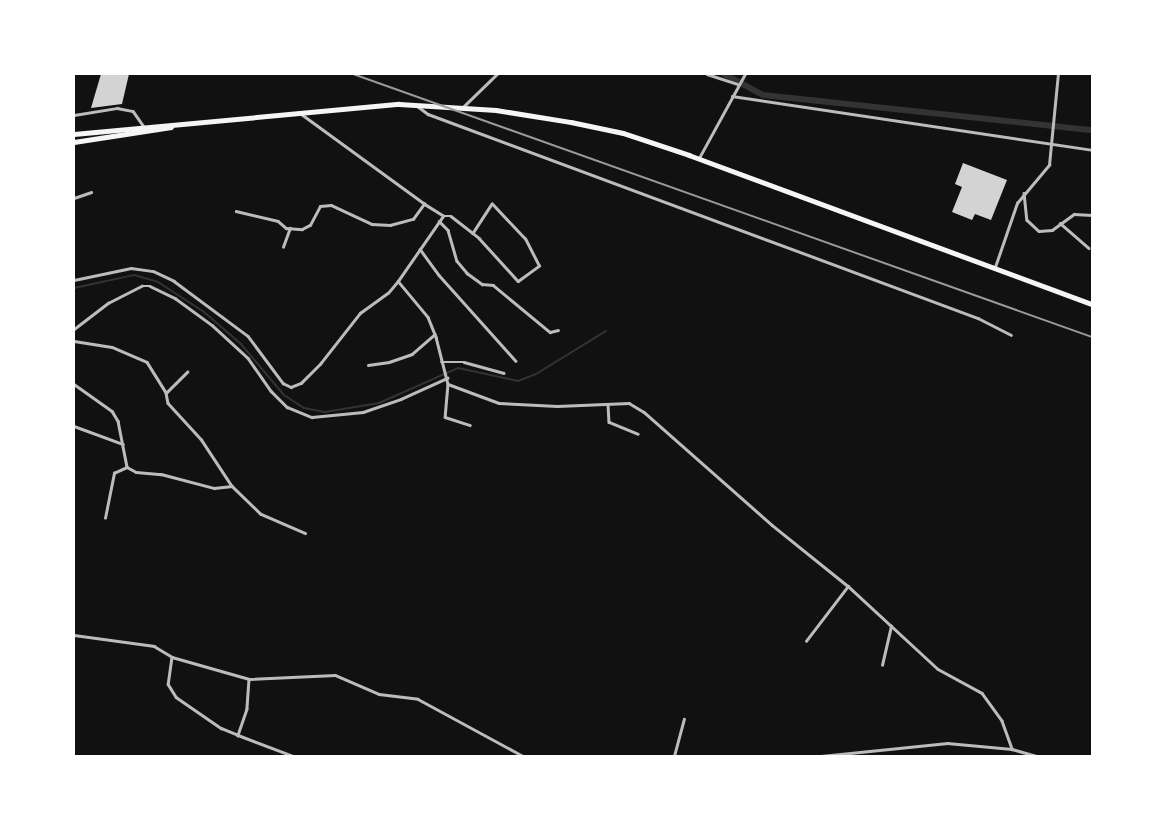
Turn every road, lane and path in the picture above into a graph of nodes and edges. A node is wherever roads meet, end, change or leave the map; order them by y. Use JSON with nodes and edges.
{"nodes":[{"id":1,"x":497,"y":74,"type":"edge"},
{"id":2,"x":708,"y":74,"type":"edge"},
{"id":3,"x":745,"y":74,"type":"edge"},
{"id":4,"x":1058,"y":74,"type":"edge"},
{"id":5,"x":738,"y":84,"type":"junction"},
{"id":6,"x":732,"y":96,"type":"junction"},
{"id":7,"x":416,"y":105,"type":"junction"},
{"id":8,"x":462,"y":108,"type":"junction"},
{"id":9,"x":298,"y":112,"type":"junction"},
{"id":10,"x":74,"y":115,"type":"edge"},
{"id":11,"x":194,"y":123,"type":"junction"},
{"id":12,"x":144,"y":127,"type":"junction"},
{"id":13,"x":74,"y":134,"type":"edge"},
{"id":14,"x":74,"y":142,"type":"edge"},
{"id":15,"x":1052,"y":142,"type":"junction"},
{"id":16,"x":1092,"y":150,"type":"edge"},
{"id":17,"x":699,"y":158,"type":"junction"},
{"id":18,"x":91,"y":192,"type":"dead end"},
{"id":19,"x":1024,"y":193,"type":"junction"},
{"id":20,"x":74,"y":198,"type":"edge"},
{"id":21,"x":424,"y":204,"type":"junction"},
{"id":22,"x":236,"y":211,"type":"dead end"},
{"id":23,"x":1092,"y":215,"type":"edge"},
{"id":24,"x":443,"y":216,"type":"junction"},
{"id":25,"x":440,"y":221,"type":"junction"},
{"id":26,"x":1060,"y":223,"type":"junction"},
{"id":27,"x":290,"y":228,"type":"junction"},
{"id":28,"x":473,"y":233,"type":"junction"},
{"id":29,"x":283,"y":247,"type":"dead end"},
{"id":30,"x":1089,"y":248,"type":"dead end"},
{"id":31,"x":420,"y":249,"type":"junction"},
{"id":32,"x":995,"y":268,"type":"junction"},
{"id":33,"x":74,"y":280,"type":"edge"},
{"id":34,"x":398,"y":281,"type":"junction"},
{"id":35,"x":1092,"y":304,"type":"edge"},
{"id":36,"x":74,"y":329,"type":"edge"},
{"id":37,"x":558,"y":330,"type":"dead end"},
{"id":38,"x":435,"y":334,"type":"junction"},
{"id":39,"x":1011,"y":335,"type":"dead end"},
{"id":40,"x":74,"y":341,"type":"edge"},
{"id":41,"x":516,"y":361,"type":"dead end"},
{"id":42,"x":441,"y":362,"type":"junction"},
{"id":43,"x":368,"y":366,"type":"dead end"},
{"id":44,"x":187,"y":372,"type":"dead end"},
{"id":45,"x":504,"y":373,"type":"dead end"},
{"id":46,"x":447,"y":377,"type":"junction"},
{"id":47,"x":74,"y":384,"type":"edge"},
{"id":48,"x":448,"y":384,"type":"junction"},
{"id":49,"x":166,"y":393,"type":"junction"},
{"id":50,"x":608,"y":404,"type":"junction"},
{"id":51,"x":470,"y":425,"type":"dead end"},
{"id":52,"x":74,"y":426,"type":"edge"},
{"id":53,"x":638,"y":434,"type":"dead end"},
{"id":54,"x":123,"y":444,"type":"junction"},
{"id":55,"x":127,"y":466,"type":"junction"},
{"id":56,"x":232,"y":486,"type":"junction"},
{"id":57,"x":106,"y":518,"type":"dead end"},
{"id":58,"x":305,"y":533,"type":"dead end"},
{"id":59,"x":848,"y":586,"type":"junction"},
{"id":60,"x":891,"y":626,"type":"junction"},
{"id":61,"x":74,"y":635,"type":"edge"},
{"id":62,"x":806,"y":641,"type":"dead end"},
{"id":63,"x":172,"y":657,"type":"junction"},
{"id":64,"x":882,"y":665,"type":"dead end"},
{"id":65,"x":249,"y":679,"type":"junction"},
{"id":66,"x":684,"y":720,"type":"dead end"},
{"id":67,"x":238,"y":735,"type":"junction"},
{"id":68,"x":1012,"y":749,"type":"junction"},
{"id":69,"x":293,"y":756,"type":"edge"},
{"id":70,"x":523,"y":756,"type":"edge"},
{"id":71,"x":674,"y":756,"type":"edge"},
{"id":72,"x":821,"y":756,"type":"edge"},
{"id":73,"x":1037,"y":756,"type":"edge"}],
"edges":[{"from":1,"to":8,"type":"street"},
{"from":2,"to":5,"type":"street"},
{"from":3,"to":5,"type":"street"},
{"from":4,"to":15,"type":"street"},
{"from":5,"to":6,"type":"street"},
{"from":6,"to":15,"type":"street"},
{"from":6,"to":17,"type":"street"},
{"from":7,"to":8,"type":"main road"},
{"from":7,"to":9,"type":"main road"},
{"from":7,"to":39,"type":"street"},
{"from":8,"to":17,"type":"main road"},
{"from":9,"to":11,"type":"main road"},
{"from":9,"to":21,"type":"street"},
{"from":10,"to":12,"type":"street"},
{"from":11,"to":12,"type":"main road"},
{"from":11,"to":14,"type":"main road"},
{"from":12,"to":13,"type":"main road"},
{"from":15,"to":16,"type":"street"},
{"from":15,"to":19,"type":"street"},
{"from":17,"to":32,"type":"main road"},
{"from":18,"to":20,"type":"street"},
{"from":19,"to":26,"type":"street"},
{"from":19,"to":32,"type":"street"},
{"from":21,"to":24,"type":"street"},
{"from":21,"to":27,"type":"street"},
{"from":22,"to":27,"type":"street"},
{"from":23,"to":26,"type":"street"},
{"from":24,"to":25,"type":"street"},
{"from":24,"to":28,"type":"street"},
{"from":25,"to":31,"type":"street"},
{"from":25,"to":37,"type":"street"},
{"from":26,"to":30,"type":"street"},
{"from":27,"to":29,"type":"street"},
{"from":28,"to":28,"type":"street"},
{"from":31,"to":34,"type":"street"},
{"from":31,"to":41,"type":"street"},
{"from":32,"to":35,"type":"main road"},
{"from":33,"to":34,"type":"street"},
{"from":34,"to":38,"type":"street"},
{"from":36,"to":46,"type":"street"},
{"from":38,"to":42,"type":"street"},
{"from":38,"to":43,"type":"street"},
{"from":40,"to":49,"type":"street"},
{"from":42,"to":45,"type":"street"},
{"from":42,"to":46,"type":"street"},
{"from":44,"to":49,"type":"street"},
{"from":46,"to":48,"type":"street"},
{"from":47,"to":54,"type":"street"},
{"from":48,"to":50,"type":"street"},
{"from":48,"to":51,"type":"street"},
{"from":49,"to":56,"type":"street"},
{"from":50,"to":53,"type":"street"},
{"from":50,"to":59,"type":"street"},
{"from":52,"to":54,"type":"street"},
{"from":54,"to":55,"type":"street"},
{"from":55,"to":56,"type":"street"},
{"from":55,"to":57,"type":"street"},
{"from":56,"to":58,"type":"street"},
{"from":59,"to":60,"type":"street"},
{"from":59,"to":62,"type":"street"},
{"from":60,"to":64,"type":"street"},
{"from":60,"to":68,"type":"street"},
{"from":61,"to":63,"type":"street"},
{"from":63,"to":65,"type":"street"},
{"from":63,"to":67,"type":"street"},
{"from":65,"to":67,"type":"street"},
{"from":65,"to":70,"type":"street"},
{"from":66,"to":71,"type":"street"},
{"from":67,"to":69,"type":"street"},
{"from":68,"to":72,"type":"street"},
{"from":68,"to":73,"type":"street"}]}
